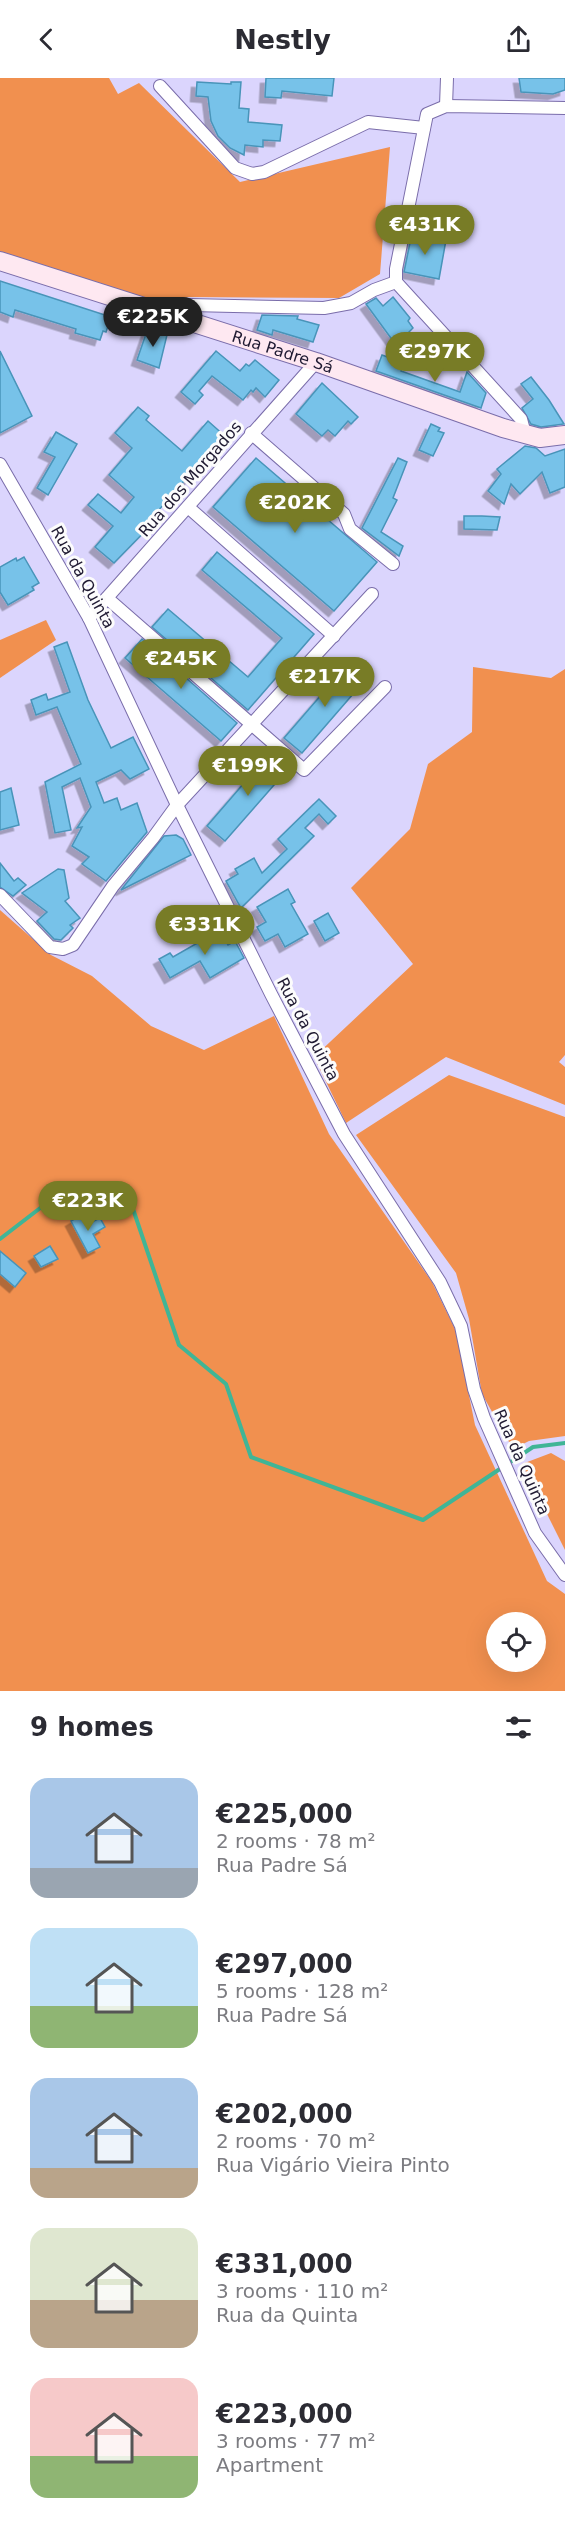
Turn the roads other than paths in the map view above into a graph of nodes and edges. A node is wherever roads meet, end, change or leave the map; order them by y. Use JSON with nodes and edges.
{"nodes":[{"id":1,"x":447,"y":78,"type":"edge"},
{"id":2,"x":160,"y":86,"type":"dead end"},
{"id":3,"x":446,"y":106,"type":"junction"},
{"id":4,"x":565,"y":108,"type":"edge"},
{"id":5,"x":424,"y":128,"type":"junction"},
{"id":6,"x":0,"y":261,"type":"edge"},
{"id":7,"x":396,"y":282,"type":"junction"},
{"id":8,"x":168,"y":315,"type":"junction"},
{"id":9,"x":316,"y":362,"type":"junction"},
{"id":10,"x":251,"y":433,"type":"junction"},
{"id":11,"x":525,"y":434,"type":"junction"},
{"id":12,"x":565,"y":435,"type":"edge"},
{"id":13,"x":0,"y":464,"type":"edge"},
{"id":14,"x":188,"y":507,"type":"junction"},
{"id":15,"x":393,"y":564,"type":"dead end"},
{"id":16,"x":372,"y":594,"type":"dead end"},
{"id":17,"x":107,"y":598,"type":"junction"},
{"id":18,"x":89,"y":618,"type":"junction"},
{"id":19,"x":334,"y":636,"type":"junction"},
{"id":20,"x":385,"y":687,"type":"dead end"},
{"id":21,"x":251,"y":724,"type":"junction"},
{"id":22,"x":177,"y":805,"type":"junction"},
{"id":23,"x":0,"y":896,"type":"edge"},
{"id":24,"x":565,"y":1575,"type":"edge"}],
"edges":[{"from":1,"to":3,"type":"street"},
{"from":2,"to":5,"type":"street"},
{"from":3,"to":4,"type":"street"},
{"from":3,"to":5,"type":"street"},
{"from":5,"to":7,"type":"street"},
{"from":6,"to":8,"type":"street","name":"Rua Padre Sá"},
{"from":7,"to":8,"type":"street"},
{"from":7,"to":11,"type":"street"},
{"from":8,"to":9,"type":"street","name":"Rua Padre Sá"},
{"from":9,"to":10,"type":"street","name":"Rua dos Morgados"},
{"from":9,"to":11,"type":"street","name":"Rua Padre Sá"},
{"from":10,"to":14,"type":"street","name":"Rua dos Morgados"},
{"from":10,"to":15,"type":"street"},
{"from":11,"to":12,"type":"street","name":"Rua Padre Sá"},
{"from":13,"to":18,"type":"street","name":"Rua da Quinta"},
{"from":14,"to":17,"type":"street","name":"Rua dos Morgados"},
{"from":14,"to":19,"type":"street"},
{"from":16,"to":19,"type":"street"},
{"from":17,"to":18,"type":"street","name":"Rua dos Morgados"},
{"from":17,"to":21,"type":"street"},
{"from":18,"to":22,"type":"street","name":"Rua da Quinta"},
{"from":19,"to":21,"type":"street"},
{"from":20,"to":21,"type":"street"},
{"from":21,"to":22,"type":"street"},
{"from":22,"to":23,"type":"street"},
{"from":22,"to":24,"type":"street","name":"Rua da Quinta"}]}
